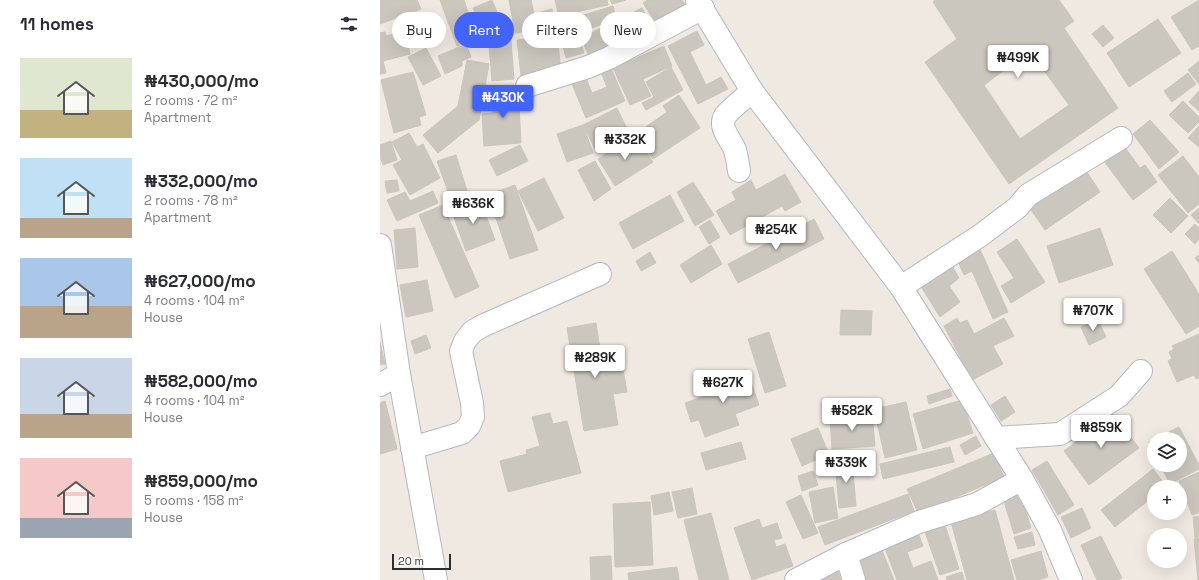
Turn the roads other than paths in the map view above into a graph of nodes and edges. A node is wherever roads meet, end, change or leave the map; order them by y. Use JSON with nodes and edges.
{"nodes":[{"id":1,"x":700,"y":4,"type":"edge"},
{"id":2,"x":527,"y":86,"type":"dead end"},
{"id":3,"x":752,"y":91,"type":"junction"},
{"id":4,"x":1121,"y":138,"type":"dead end"},
{"id":5,"x":739,"y":171,"type":"dead end"},
{"id":6,"x":380,"y":245,"type":"edge"},
{"id":7,"x":600,"y":274,"type":"dead end"},
{"id":8,"x":901,"y":288,"type":"junction"},
{"id":9,"x":1141,"y":371,"type":"dead end"},
{"id":10,"x":399,"y":374,"type":"junction"},
{"id":11,"x":380,"y":385,"type":"edge"},
{"id":12,"x":996,"y":438,"type":"junction"},
{"id":13,"x":412,"y":448,"type":"junction"},
{"id":14,"x":1022,"y":479,"type":"junction"},
{"id":15,"x":846,"y":554,"type":"junction"},
{"id":16,"x":436,"y":580,"type":"edge"},
{"id":17,"x":796,"y":580,"type":"edge"},
{"id":18,"x":854,"y":580,"type":"edge"},
{"id":19,"x":1071,"y":580,"type":"edge"}],
"edges":[{"from":1,"to":2,"type":"street"},
{"from":1,"to":3,"type":"street"},
{"from":3,"to":5,"type":"street"},
{"from":3,"to":8,"type":"street"},
{"from":4,"to":8,"type":"street"},
{"from":6,"to":10,"type":"street"},
{"from":7,"to":13,"type":"street"},
{"from":8,"to":12,"type":"street"},
{"from":9,"to":12,"type":"street"},
{"from":10,"to":11,"type":"street"},
{"from":10,"to":13,"type":"street"},
{"from":12,"to":14,"type":"street"},
{"from":13,"to":16,"type":"street"},
{"from":14,"to":15,"type":"street"},
{"from":14,"to":19,"type":"street"},
{"from":15,"to":17,"type":"street"},
{"from":15,"to":18,"type":"street"}]}
